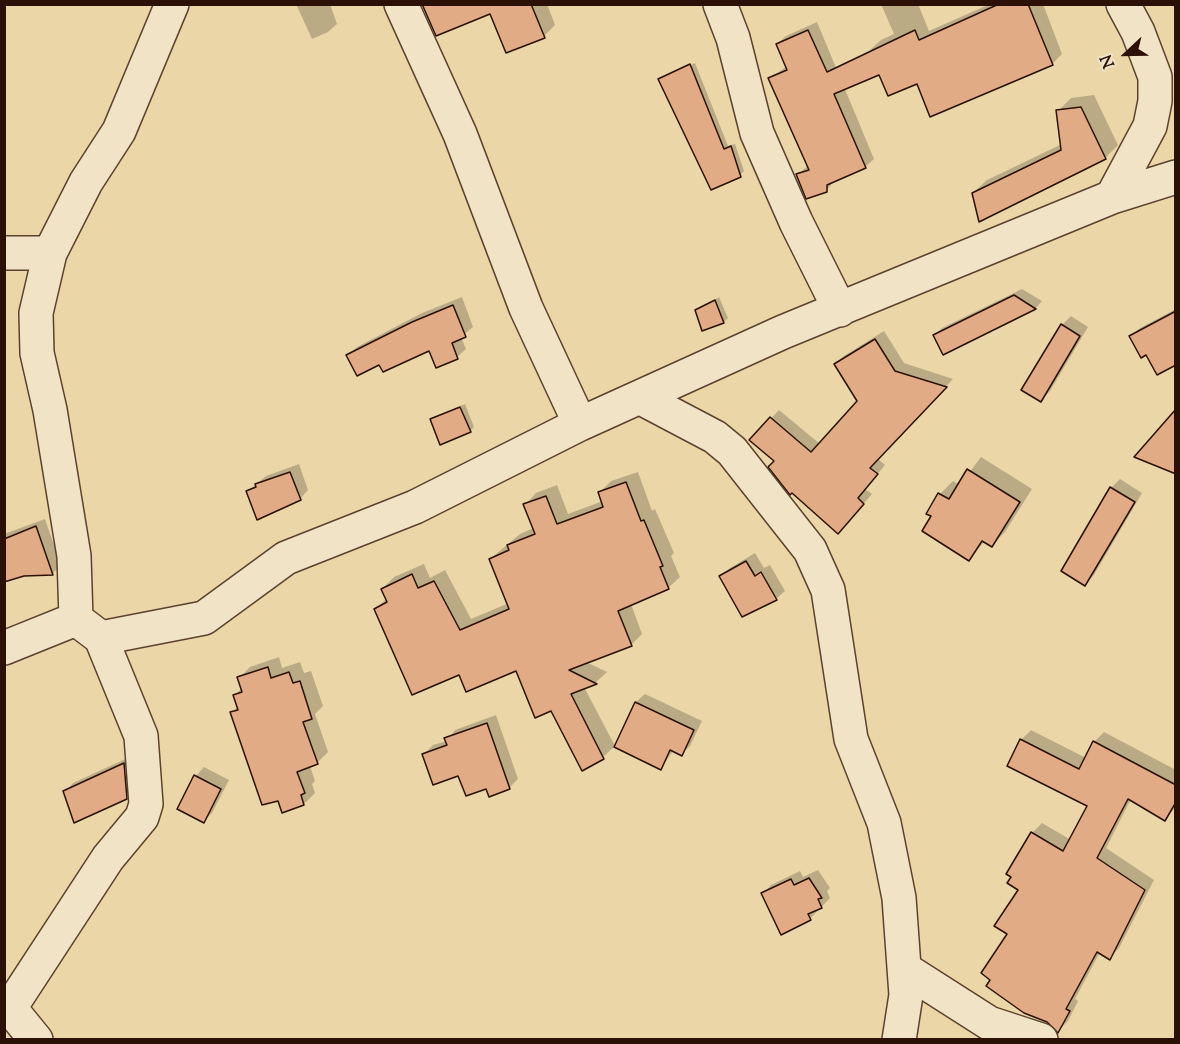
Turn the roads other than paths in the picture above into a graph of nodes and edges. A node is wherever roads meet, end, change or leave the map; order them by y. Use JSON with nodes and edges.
{"nodes":[{"id":1,"x":172,"y":4,"type":"edge"},
{"id":2,"x":401,"y":4,"type":"edge"},
{"id":3,"x":720,"y":4,"type":"edge"},
{"id":4,"x":1123,"y":4,"type":"edge"},
{"id":5,"x":1166,"y":85,"type":"edge"},
{"id":6,"x":1176,"y":177,"type":"edge"},
{"id":7,"x":1112,"y":197,"type":"junction"},
{"id":8,"x":4,"y":252,"type":"edge"},
{"id":9,"x":50,"y":253,"type":"junction"},
{"id":10,"x":840,"y":310,"type":"junction"},
{"id":11,"x":641,"y":398,"type":"junction"},
{"id":12,"x":580,"y":424,"type":"junction"},
{"id":13,"x":88,"y":628,"type":"junction"},
{"id":14,"x":4,"y":648,"type":"edge"},
{"id":15,"x":906,"y":970,"type":"junction"},
{"id":16,"x":7,"y":1015,"type":"edge"},
{"id":17,"x":36,"y":1040,"type":"edge"},
{"id":18,"x":899,"y":1040,"type":"edge"},
{"id":19,"x":1041,"y":1040,"type":"edge"}],
"edges":[{"from":1,"to":9,"type":"street"},
{"from":2,"to":12,"type":"street"},
{"from":3,"to":10,"type":"street"},
{"from":4,"to":5,"type":"street"},
{"from":5,"to":7,"type":"street"},
{"from":6,"to":7,"type":"street"},
{"from":7,"to":10,"type":"street"},
{"from":8,"to":9,"type":"street"},
{"from":9,"to":13,"type":"street"},
{"from":10,"to":11,"type":"street"},
{"from":11,"to":12,"type":"street"},
{"from":11,"to":15,"type":"street"},
{"from":12,"to":13,"type":"street"},
{"from":13,"to":14,"type":"street"},
{"from":13,"to":16,"type":"street"},
{"from":15,"to":18,"type":"street"},
{"from":15,"to":19,"type":"street"},
{"from":16,"to":17,"type":"street"}]}
